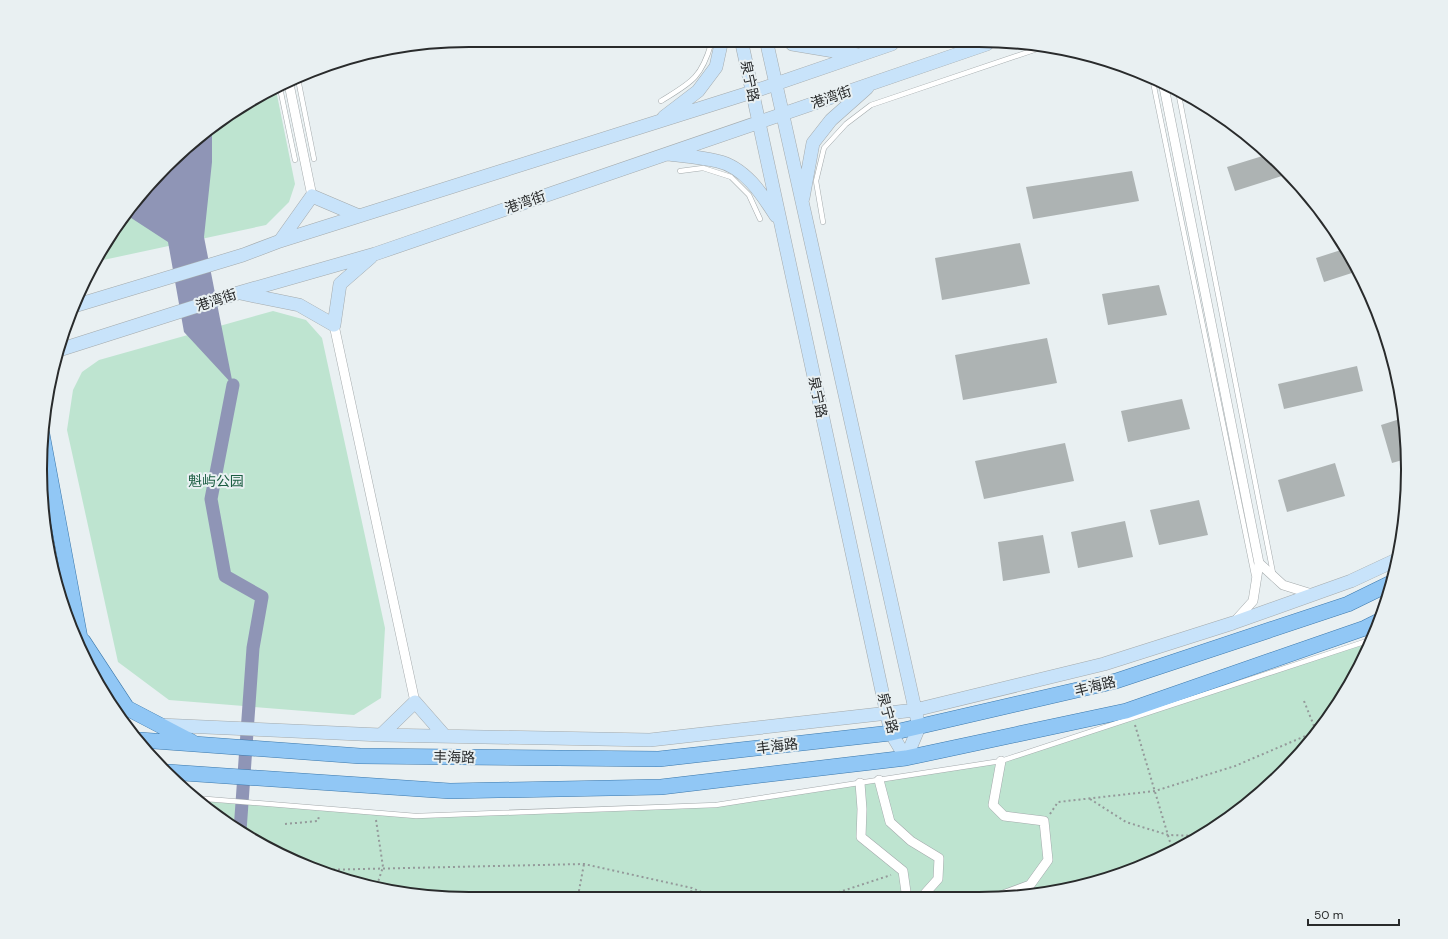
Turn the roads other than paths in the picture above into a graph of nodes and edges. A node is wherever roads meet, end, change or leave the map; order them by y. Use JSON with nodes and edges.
{"nodes":[{"id":1,"x":710,"y":47,"type":"edge"},
{"id":2,"x":720,"y":47,"type":"edge"},
{"id":3,"x":743,"y":47,"type":"edge"},
{"id":4,"x":768,"y":47,"type":"edge"},
{"id":5,"x":811,"y":47,"type":"edge"},
{"id":6,"x":883,"y":47,"type":"edge"},
{"id":7,"x":978,"y":47,"type":"edge"},
{"id":8,"x":1032,"y":51,"type":"edge"},
{"id":9,"x":860,"y":55,"type":"junction"},
{"id":10,"x":299,"y":83,"type":"edge"},
{"id":11,"x":872,"y":83,"type":"junction"},
{"id":12,"x":776,"y":84,"type":"junction"},
{"id":13,"x":1154,"y":86,"type":"edge"},
{"id":14,"x":290,"y":88,"type":"edge"},
{"id":15,"x":1165,"y":91,"type":"edge"},
{"id":16,"x":281,"y":92,"type":"edge"},
{"id":17,"x":752,"y":92,"type":"junction"},
{"id":18,"x":1179,"y":99,"type":"edge"},
{"id":19,"x":661,"y":101,"type":"dead end"},
{"id":20,"x":782,"y":114,"type":"junction"},
{"id":21,"x":759,"y":121,"type":"junction"},
{"id":22,"x":657,"y":122,"type":"junction"},
{"id":23,"x":664,"y":154,"type":"junction"},
{"id":24,"x":314,"y":159,"type":"dead end"},
{"id":25,"x":295,"y":160,"type":"dead end"},
{"id":26,"x":680,"y":170,"type":"dead end"},
{"id":27,"x":312,"y":196,"type":"junction"},
{"id":28,"x":802,"y":203,"type":"junction"},
{"id":29,"x":359,"y":216,"type":"junction"},
{"id":30,"x":760,"y":219,"type":"dead end"},
{"id":31,"x":781,"y":222,"type":"junction"},
{"id":32,"x":823,"y":222,"type":"dead end"},
{"id":33,"x":280,"y":241,"type":"junction"},
{"id":34,"x":375,"y":254,"type":"junction"},
{"id":35,"x":235,"y":294,"type":"junction"},
{"id":36,"x":81,"y":304,"type":"edge"},
{"id":37,"x":334,"y":326,"type":"junction"},
{"id":38,"x":65,"y":348,"type":"edge"},
{"id":39,"x":47,"y":462,"type":"edge"},
{"id":40,"x":1391,"y":562,"type":"edge"},
{"id":41,"x":1259,"y":563,"type":"junction"},
{"id":42,"x":1274,"y":577,"type":"junction"},
{"id":43,"x":1256,"y":582,"type":"junction"},
{"id":44,"x":1385,"y":586,"type":"edge"},
{"id":45,"x":1312,"y":594,"type":"junction"},
{"id":46,"x":1233,"y":623,"type":"junction"},
{"id":47,"x":1371,"y":625,"type":"edge"},
{"id":48,"x":80,"y":633,"type":"edge"},
{"id":49,"x":1364,"y":642,"type":"edge"},
{"id":50,"x":86,"y":646,"type":"edge"},
{"id":51,"x":415,"y":702,"type":"junction"},
{"id":52,"x":915,"y":710,"type":"junction"},
{"id":53,"x":887,"y":713,"type":"junction"},
{"id":54,"x":158,"y":724,"type":"junction"},
{"id":55,"x":919,"y":727,"type":"junction"},
{"id":56,"x":891,"y":733,"type":"junction"},
{"id":57,"x":381,"y":735,"type":"junction"},
{"id":58,"x":444,"y":735,"type":"junction"},
{"id":59,"x":146,"y":740,"type":"edge"},
{"id":60,"x":199,"y":745,"type":"junction"},
{"id":61,"x":906,"y":758,"type":"junction"},
{"id":62,"x":1001,"y":761,"type":"junction"},
{"id":63,"x":176,"y":773,"type":"edge"},
{"id":64,"x":879,"y":780,"type":"junction"},
{"id":65,"x":860,"y":783,"type":"junction"},
{"id":66,"x":205,"y":799,"type":"edge"},
{"id":67,"x":1017,"y":890,"type":"edge"},
{"id":68,"x":906,"y":892,"type":"edge"},
{"id":69,"x":926,"y":892,"type":"edge"}],
"edges":[{"from":1,"to":19,"type":"lane"},
{"from":2,"to":22,"type":"street"},
{"from":3,"to":17,"type":"street","name":"泉宁路"},
{"from":4,"to":12,"type":"street","name":"泉宁路"},
{"from":5,"to":9,"type":"street"},
{"from":6,"to":9,"type":"street"},
{"from":7,"to":11,"type":"street","name":"港湾街"},
{"from":8,"to":32,"type":"lane"},
{"from":9,"to":12,"type":"street"},
{"from":10,"to":24,"type":"lane"},
{"from":11,"to":20,"type":"street","name":"港湾街"},
{"from":11,"to":28,"type":"street"},
{"from":12,"to":17,"type":"street"},
{"from":12,"to":20,"type":"street","name":"泉宁路"},
{"from":13,"to":43,"type":"lane"},
{"from":14,"to":27,"type":"street"},
{"from":15,"to":41,"type":"street"},
{"from":16,"to":25,"type":"lane"},
{"from":17,"to":21,"type":"street","name":"泉宁路"},
{"from":17,"to":22,"type":"street"},
{"from":18,"to":42,"type":"lane"},
{"from":20,"to":21,"type":"street","name":"港湾街"},
{"from":20,"to":28,"type":"street","name":"泉宁路"},
{"from":21,"to":23,"type":"street","name":"港湾街"},
{"from":21,"to":31,"type":"street","name":"泉宁路"},
{"from":22,"to":29,"type":"street"},
{"from":23,"to":31,"type":"street"},
{"from":23,"to":34,"type":"street","name":"港湾街"},
{"from":26,"to":30,"type":"lane"},
{"from":27,"to":29,"type":"street"},
{"from":27,"to":33,"type":"street"},
{"from":28,"to":52,"type":"street","name":"泉宁路"},
{"from":29,"to":33,"type":"street"},
{"from":31,"to":53,"type":"street","name":"泉宁路"},
{"from":33,"to":36,"type":"street"},
{"from":34,"to":35,"type":"street","name":"港湾街"},
{"from":34,"to":37,"type":"street"},
{"from":35,"to":37,"type":"street"},
{"from":35,"to":38,"type":"street","name":"港湾街"},
{"from":37,"to":51,"type":"street"},
{"from":39,"to":48,"type":"main road"},
{"from":40,"to":45,"type":"street"},
{"from":41,"to":42,"type":"street"},
{"from":41,"to":43,"type":"street"},
{"from":42,"to":45,"type":"street"},
{"from":43,"to":46,"type":"street"},
{"from":44,"to":55,"type":"main road","name":"丰海路"},
{"from":45,"to":46,"type":"street"},
{"from":46,"to":52,"type":"street"},
{"from":47,"to":61,"type":"main road","name":"丰海路"},
{"from":49,"to":62,"type":"lane"},
{"from":50,"to":54,"type":"main road"},
{"from":51,"to":57,"type":"street"},
{"from":51,"to":58,"type":"street"},
{"from":52,"to":53,"type":"street"},
{"from":52,"to":55,"type":"street","name":"泉宁路"},
{"from":53,"to":56,"type":"street","name":"泉宁路"},
{"from":53,"to":58,"type":"street"},
{"from":54,"to":57,"type":"street"},
{"from":54,"to":60,"type":"main road"},
{"from":55,"to":56,"type":"main road","name":"丰海路"},
{"from":55,"to":61,"type":"street","name":"泉宁路"},
{"from":56,"to":60,"type":"main road","name":"丰海路"},
{"from":56,"to":61,"type":"street","name":"泉宁路"},
{"from":57,"to":58,"type":"street"},
{"from":59,"to":60,"type":"main road","name":"丰海路"},
{"from":61,"to":63,"type":"main road","name":"丰海路"},
{"from":62,"to":64,"type":"lane"},
{"from":62,"to":67,"type":"street"},
{"from":64,"to":65,"type":"lane"},
{"from":64,"to":69,"type":"street"},
{"from":65,"to":66,"type":"lane"},
{"from":65,"to":68,"type":"street"}]}
